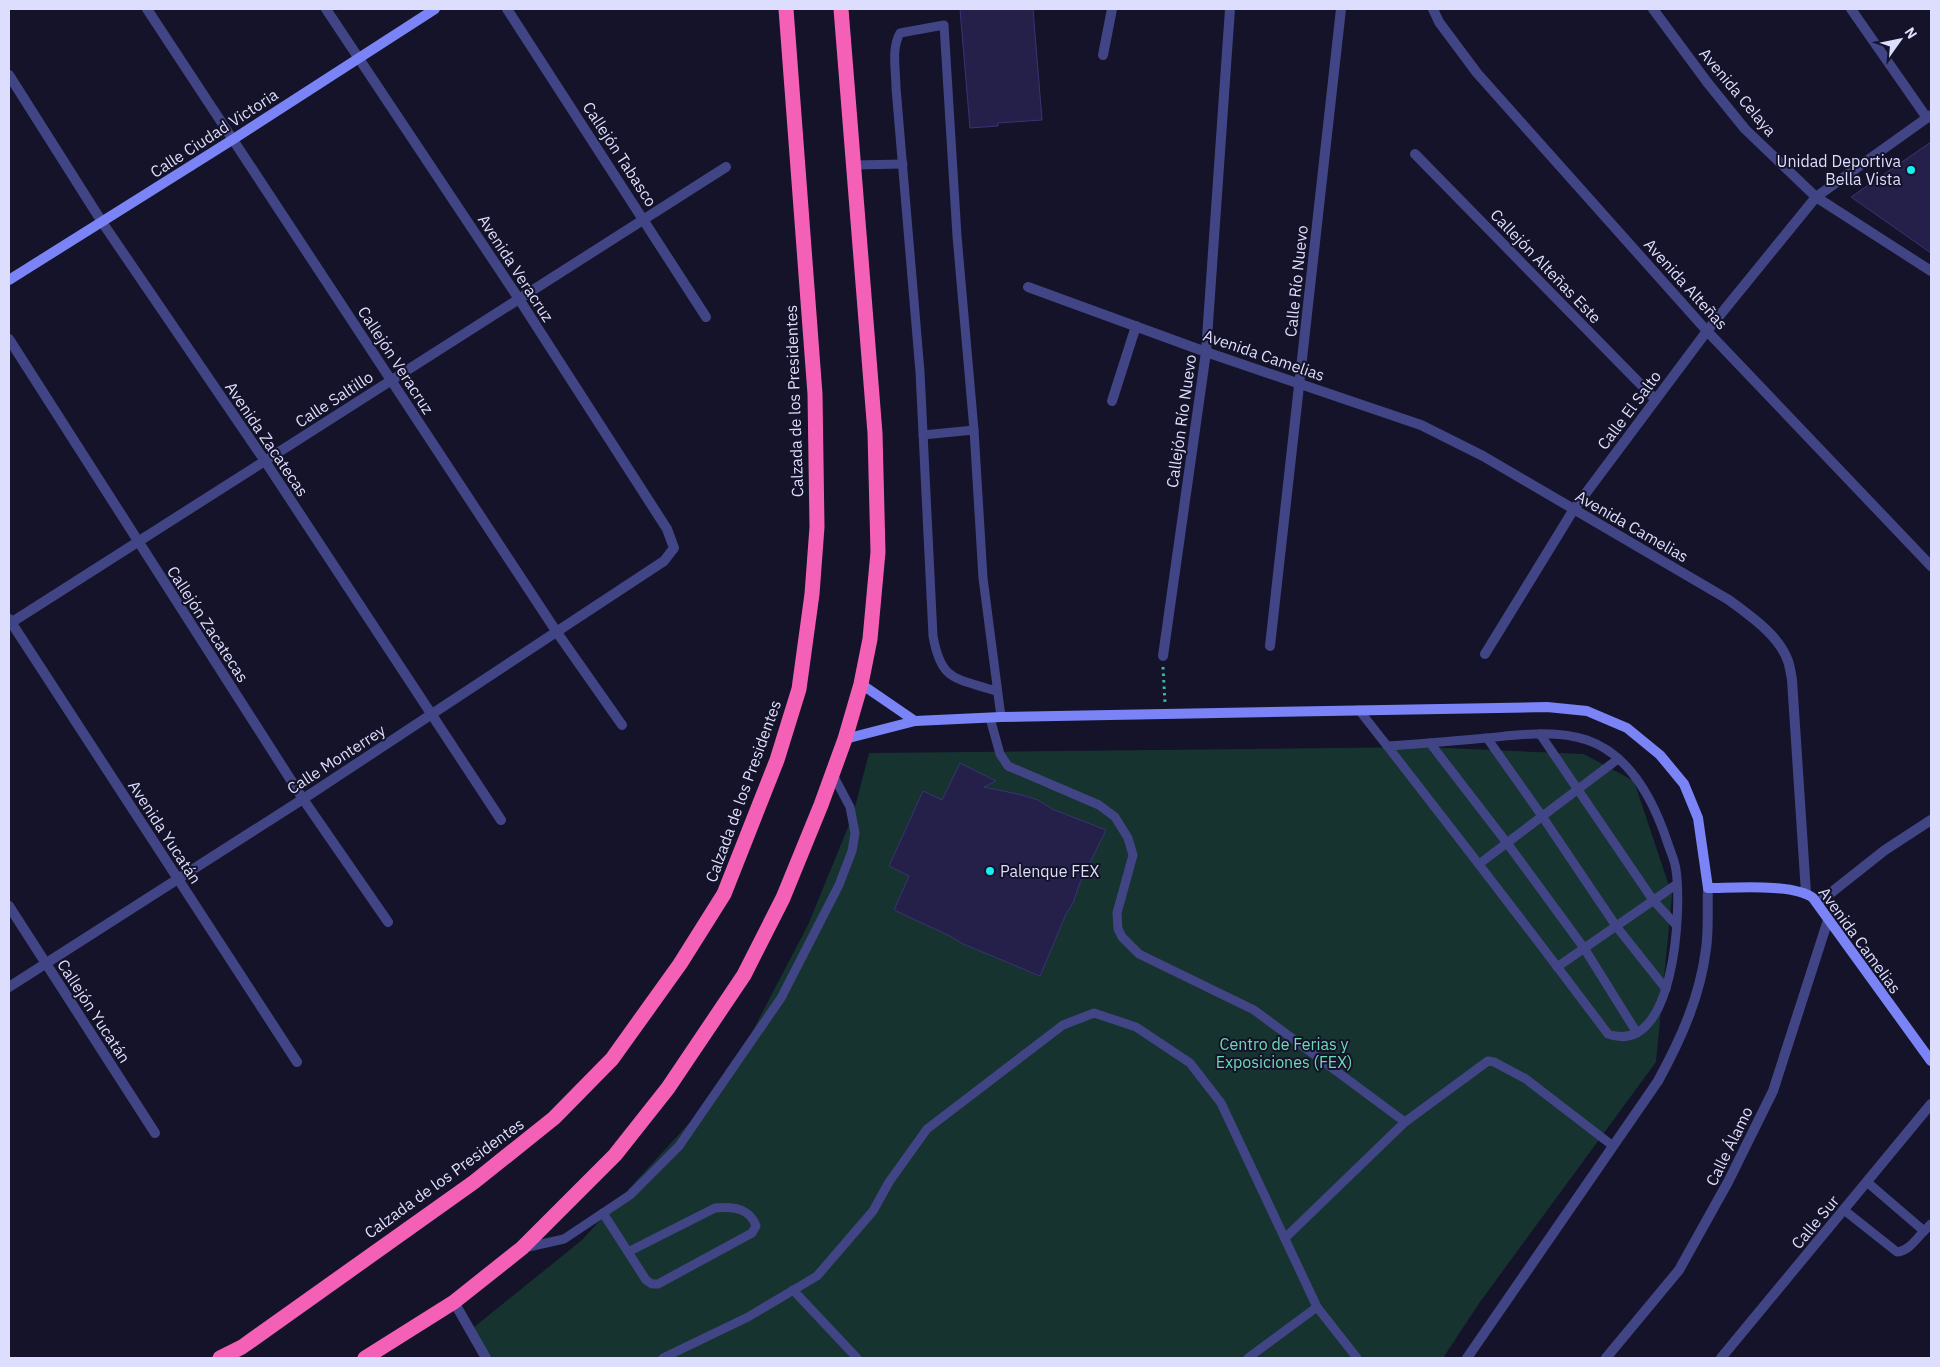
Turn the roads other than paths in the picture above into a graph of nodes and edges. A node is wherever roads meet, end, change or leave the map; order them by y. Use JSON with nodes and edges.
{"nodes":[{"id":1,"x":148,"y":9,"type":"edge"},
{"id":2,"x":326,"y":9,"type":"edge"},
{"id":3,"x":434,"y":9,"type":"edge"},
{"id":4,"x":507,"y":9,"type":"edge"},
{"id":5,"x":786,"y":9,"type":"edge"},
{"id":6,"x":841,"y":9,"type":"edge"},
{"id":7,"x":1112,"y":9,"type":"edge"},
{"id":8,"x":1230,"y":9,"type":"edge"},
{"id":9,"x":1341,"y":9,"type":"edge"},
{"id":10,"x":1433,"y":9,"type":"edge"},
{"id":11,"x":1653,"y":9,"type":"edge"},
{"id":12,"x":1853,"y":10,"type":"edge"},
{"id":13,"x":1103,"y":55,"type":"dead end"},
{"id":14,"x":358,"y":58,"type":"junction"},
{"id":15,"x":9,"y":75,"type":"edge"},
{"id":16,"x":1929,"y":117,"type":"edge"},
{"id":17,"x":232,"y":140,"type":"junction"},
{"id":18,"x":1415,"y":154,"type":"dead end"},
{"id":19,"x":903,"y":164,"type":"junction"},
{"id":20,"x":854,"y":165,"type":"junction"},
{"id":21,"x":726,"y":167,"type":"dead end"},
{"id":22,"x":1816,"y":198,"type":"junction"},
{"id":23,"x":645,"y":219,"type":"junction"},
{"id":24,"x":102,"y":222,"type":"junction"},
{"id":25,"x":1931,"y":271,"type":"edge"},
{"id":26,"x":9,"y":280,"type":"edge"},
{"id":27,"x":1028,"y":287,"type":"dead end"},
{"id":28,"x":519,"y":299,"type":"junction"},
{"id":29,"x":706,"y":317,"type":"dead end"},
{"id":30,"x":1136,"y":326,"type":"junction"},
{"id":31,"x":1707,"y":331,"type":"junction"},
{"id":32,"x":9,"y":338,"type":"edge"},
{"id":33,"x":1206,"y":352,"type":"junction"},
{"id":34,"x":392,"y":380,"type":"junction"},
{"id":35,"x":1300,"y":384,"type":"junction"},
{"id":36,"x":1656,"y":399,"type":"junction"},
{"id":37,"x":1112,"y":401,"type":"dead end"},
{"id":38,"x":974,"y":430,"type":"junction"},
{"id":39,"x":923,"y":435,"type":"junction"},
{"id":40,"x":264,"y":462,"type":"junction"},
{"id":41,"x":1574,"y":509,"type":"junction"},
{"id":42,"x":138,"y":542,"type":"junction"},
{"id":43,"x":674,"y":548,"type":"joint"},
{"id":44,"x":1931,"y":566,"type":"edge"},
{"id":45,"x":10,"y":622,"type":"edge"},
{"id":46,"x":556,"y":631,"type":"junction"},
{"id":47,"x":1270,"y":646,"type":"dead end"},
{"id":48,"x":1485,"y":654,"type":"dead end"},
{"id":49,"x":1163,"y":656,"type":"road end"},
{"id":50,"x":861,"y":684,"type":"junction"},
{"id":51,"x":996,"y":691,"type":"junction"},
{"id":52,"x":1359,"y":710,"type":"junction"},
{"id":53,"x":431,"y":714,"type":"junction"},
{"id":54,"x":1001,"y":717,"type":"junction"},
{"id":55,"x":990,"y":718,"type":"junction"},
{"id":56,"x":915,"y":721,"type":"junction"},
{"id":57,"x":622,"y":725,"type":"dead end"},
{"id":58,"x":1540,"y":734,"type":"junction"},
{"id":59,"x":1487,"y":738,"type":"junction"},
{"id":60,"x":845,"y":739,"type":"junction"},
{"id":61,"x":1430,"y":743,"type":"junction"},
{"id":62,"x":1387,"y":746,"type":"junction"},
{"id":63,"x":1618,"y":759,"type":"junction"},
{"id":64,"x":832,"y":773,"type":"junction"},
{"id":65,"x":1578,"y":789,"type":"junction"},
{"id":66,"x":304,"y":798,"type":"junction"},
{"id":67,"x":1542,"y":816,"type":"junction"},
{"id":68,"x":501,"y":820,"type":"dead end"},
{"id":69,"x":1931,"y":820,"type":"edge"},
{"id":70,"x":1507,"y":843,"type":"junction"},
{"id":71,"x":1479,"y":864,"type":"junction"},
{"id":72,"x":177,"y":878,"type":"junction"},
{"id":73,"x":1677,"y":884,"type":"junction"},
{"id":74,"x":1708,"y":888,"type":"junction"},
{"id":75,"x":1806,"y":893,"type":"junction"},
{"id":76,"x":1653,"y":900,"type":"junction"},
{"id":77,"x":1818,"y":903,"type":"junction"},
{"id":78,"x":9,"y":906,"type":"edge"},
{"id":79,"x":1828,"y":920,"type":"junction"},
{"id":80,"x":388,"y":922,"type":"dead end"},
{"id":81,"x":1676,"y":925,"type":"junction"},
{"id":82,"x":1616,"y":926,"type":"junction"},
{"id":83,"x":1584,"y":948,"type":"junction"},
{"id":84,"x":45,"y":963,"type":"junction"},
{"id":85,"x":1557,"y":967,"type":"junction"},
{"id":86,"x":9,"y":988,"type":"edge"},
{"id":87,"x":1666,"y":989,"type":"junction"},
{"id":88,"x":1637,"y":1034,"type":"junction"},
{"id":89,"x":1931,"y":1061,"type":"edge"},
{"id":90,"x":297,"y":1062,"type":"dead end"},
{"id":91,"x":1931,"y":1104,"type":"edge"},
{"id":92,"x":1405,"y":1122,"type":"junction"},
{"id":93,"x":155,"y":1132,"type":"dead end"},
{"id":94,"x":1613,"y":1146,"type":"junction"},
{"id":95,"x":1867,"y":1182,"type":"junction"},
{"id":96,"x":1844,"y":1210,"type":"junction"},
{"id":97,"x":603,"y":1213,"type":"junction"},
{"id":98,"x":1931,"y":1224,"type":"edge"},
{"id":99,"x":1924,"y":1231,"type":"junction"},
{"id":100,"x":1285,"y":1238,"type":"junction"},
{"id":101,"x":522,"y":1248,"type":"junction"},
{"id":102,"x":628,"y":1252,"type":"junction"},
{"id":103,"x":794,"y":1290,"type":"junction"},
{"id":104,"x":454,"y":1302,"type":"junction"},
{"id":105,"x":1317,"y":1307,"type":"junction"},
{"id":106,"x":220,"y":1358,"type":"edge"},
{"id":107,"x":365,"y":1358,"type":"edge"},
{"id":108,"x":486,"y":1358,"type":"edge"},
{"id":109,"x":662,"y":1358,"type":"edge"},
{"id":110,"x":857,"y":1358,"type":"edge"},
{"id":111,"x":1248,"y":1358,"type":"edge"},
{"id":112,"x":1357,"y":1358,"type":"edge"},
{"id":113,"x":1467,"y":1358,"type":"edge"},
{"id":114,"x":1606,"y":1358,"type":"edge"},
{"id":115,"x":1721,"y":1358,"type":"edge"}],
"edges":[{"from":1,"to":17,"type":"street","name":"Callejón Veracruz"},
{"from":2,"to":14,"type":"street","name":"Avenida Veracruz"},
{"from":3,"to":14,"type":"street","name":"Calle Ciudad Victoria"},
{"from":4,"to":23,"type":"street","name":"Callejón Tabasco"},
{"from":5,"to":106,"type":"highway","name":"Calzada de los Presidentes"},
{"from":6,"to":20,"type":"highway"},
{"from":7,"to":13,"type":"street"},
{"from":8,"to":33,"type":"street","name":"Callejón Río Nuevo"},
{"from":9,"to":35,"type":"street","name":"Calle Río Nuevo"},
{"from":10,"to":31,"type":"street","name":"Avenida Alteñas"},
{"from":11,"to":22,"type":"street","name":"Avenida Celaya"},
{"from":12,"to":16,"type":"street"},
{"from":14,"to":17,"type":"street","name":"Calle Ciudad Victoria"},
{"from":14,"to":28,"type":"street","name":"Avenida Veracruz"},
{"from":15,"to":24,"type":"street","name":"Avenida Zacatecas"},
{"from":16,"to":22,"type":"street","name":"Calle El Salto"},
{"from":17,"to":24,"type":"street","name":"Calle Ciudad Victoria"},
{"from":17,"to":34,"type":"street","name":"Callejón Veracruz"},
{"from":18,"to":36,"type":"street","name":"Callejón Alteñas Este"},
{"from":19,"to":20,"type":"lane"},
{"from":19,"to":38,"type":"lane"},
{"from":19,"to":39,"type":"lane"},
{"from":20,"to":50,"type":"highway"},
{"from":21,"to":23,"type":"street","name":"Calle Saltillo"},
{"from":22,"to":25,"type":"street","name":"Avenida Celaya"},
{"from":22,"to":31,"type":"street","name":"Calle El Salto"},
{"from":23,"to":28,"type":"street","name":"Calle Saltillo"},
{"from":23,"to":29,"type":"street","name":"Callejón Tabasco"},
{"from":24,"to":26,"type":"street","name":"Calle Ciudad Victoria"},
{"from":24,"to":40,"type":"street","name":"Avenida Zacatecas"},
{"from":27,"to":30,"type":"street","name":"Avenida Camelias"},
{"from":28,"to":34,"type":"street","name":"Calle Saltillo"},
{"from":28,"to":43,"type":"street","name":"Avenida Veracruz"},
{"from":30,"to":33,"type":"street","name":"Avenida Camelias"},
{"from":30,"to":37,"type":"street"},
{"from":31,"to":36,"type":"street","name":"Calle El Salto"},
{"from":31,"to":44,"type":"street","name":"Avenida Alteñas"},
{"from":32,"to":42,"type":"street","name":"Callejón Zacatecas"},
{"from":33,"to":35,"type":"street","name":"Avenida Camelias"},
{"from":33,"to":49,"type":"street","name":"Callejón Río Nuevo"},
{"from":34,"to":40,"type":"street","name":"Calle Saltillo"},
{"from":34,"to":46,"type":"street","name":"Callejón Veracruz"},
{"from":35,"to":41,"type":"street","name":"Avenida Camelias"},
{"from":35,"to":47,"type":"street","name":"Calle Río Nuevo"},
{"from":36,"to":41,"type":"street","name":"Calle El Salto"},
{"from":38,"to":39,"type":"lane"},
{"from":38,"to":51,"type":"lane"},
{"from":39,"to":51,"type":"lane"},
{"from":40,"to":42,"type":"street","name":"Calle Saltillo"},
{"from":40,"to":53,"type":"street","name":"Avenida Zacatecas"},
{"from":41,"to":48,"type":"street","name":"Calle El Salto"},
{"from":41,"to":75,"type":"street","name":"Avenida Camelias"},
{"from":42,"to":45,"type":"street","name":"Calle Saltillo"},
{"from":42,"to":66,"type":"street","name":"Callejón Zacatecas"},
{"from":43,"to":46,"type":"street","name":"Calle Monterrey"},
{"from":45,"to":72,"type":"street","name":"Avenida Yucatán"},
{"from":46,"to":53,"type":"street","name":"Calle Monterrey"},
{"from":46,"to":57,"type":"street","name":"Callejón Veracruz"},
{"from":50,"to":56,"type":"street"},
{"from":50,"to":60,"type":"highway"},
{"from":51,"to":54,"type":"lane"},
{"from":52,"to":54,"type":"street"},
{"from":52,"to":62,"type":"lane"},
{"from":52,"to":74,"type":"street"},
{"from":53,"to":66,"type":"street","name":"Calle Monterrey"},
{"from":53,"to":68,"type":"street","name":"Avenida Zacatecas"},
{"from":54,"to":55,"type":"street"},
{"from":55,"to":56,"type":"street"},
{"from":55,"to":92,"type":"lane"},
{"from":56,"to":60,"type":"street"},
{"from":58,"to":59,"type":"lane"},
{"from":58,"to":63,"type":"lane"},
{"from":58,"to":65,"type":"lane"},
{"from":59,"to":61,"type":"lane"},
{"from":59,"to":67,"type":"lane"},
{"from":60,"to":64,"type":"highway"},
{"from":61,"to":62,"type":"lane"},
{"from":61,"to":70,"type":"lane"},
{"from":62,"to":71,"type":"lane"},
{"from":63,"to":65,"type":"lane"},
{"from":63,"to":73,"type":"lane"},
{"from":64,"to":97,"type":"lane"},
{"from":64,"to":101,"type":"highway"},
{"from":65,"to":67,"type":"lane"},
{"from":65,"to":76,"type":"lane"},
{"from":66,"to":72,"type":"street","name":"Calle Monterrey"},
{"from":66,"to":80,"type":"street","name":"Callejón Zacatecas"},
{"from":67,"to":70,"type":"lane"},
{"from":67,"to":82,"type":"lane"},
{"from":69,"to":77,"type":"street"},
{"from":70,"to":71,"type":"lane"},
{"from":70,"to":83,"type":"lane"},
{"from":71,"to":85,"type":"lane"},
{"from":72,"to":84,"type":"street","name":"Calle Monterrey"},
{"from":72,"to":90,"type":"street","name":"Avenida Yucatán"},
{"from":73,"to":76,"type":"lane"},
{"from":73,"to":81,"type":"lane"},
{"from":74,"to":75,"type":"street"},
{"from":74,"to":94,"type":"street"},
{"from":75,"to":77,"type":"street","name":"Avenida Camelias"},
{"from":76,"to":81,"type":"lane"},
{"from":76,"to":82,"type":"lane"},
{"from":77,"to":79,"type":"street","name":"Avenida Camelias"},
{"from":78,"to":84,"type":"street","name":"Callejón Yucatán"},
{"from":79,"to":89,"type":"street","name":"Avenida Camelias"},
{"from":79,"to":114,"type":"street","name":"Calle Álamo"},
{"from":81,"to":87,"type":"lane"},
{"from":82,"to":83,"type":"lane"},
{"from":82,"to":87,"type":"lane"},
{"from":83,"to":85,"type":"lane"},
{"from":83,"to":88,"type":"lane"},
{"from":84,"to":86,"type":"street","name":"Calle Monterrey"},
{"from":84,"to":93,"type":"street","name":"Callejón Yucatán"},
{"from":85,"to":88,"type":"lane"},
{"from":87,"to":88,"type":"lane"},
{"from":91,"to":95,"type":"street","name":"Calle Sur"},
{"from":92,"to":94,"type":"lane"},
{"from":92,"to":100,"type":"lane"},
{"from":94,"to":113,"type":"street"},
{"from":95,"to":96,"type":"street","name":"Calle Sur"},
{"from":95,"to":99,"type":"lane"},
{"from":96,"to":99,"type":"lane"},
{"from":96,"to":115,"type":"street","name":"Calle Sur"},
{"from":97,"to":101,"type":"lane"},
{"from":97,"to":102,"type":"lane"},
{"from":98,"to":99,"type":"lane"},
{"from":100,"to":103,"type":"lane"},
{"from":100,"to":105,"type":"lane"},
{"from":101,"to":104,"type":"highway"},
{"from":102,"to":102,"type":"lane"},
{"from":103,"to":109,"type":"lane"},
{"from":103,"to":110,"type":"lane"},
{"from":104,"to":107,"type":"highway"},
{"from":104,"to":108,"type":"street"},
{"from":105,"to":111,"type":"lane"},
{"from":105,"to":112,"type":"lane"}]}
